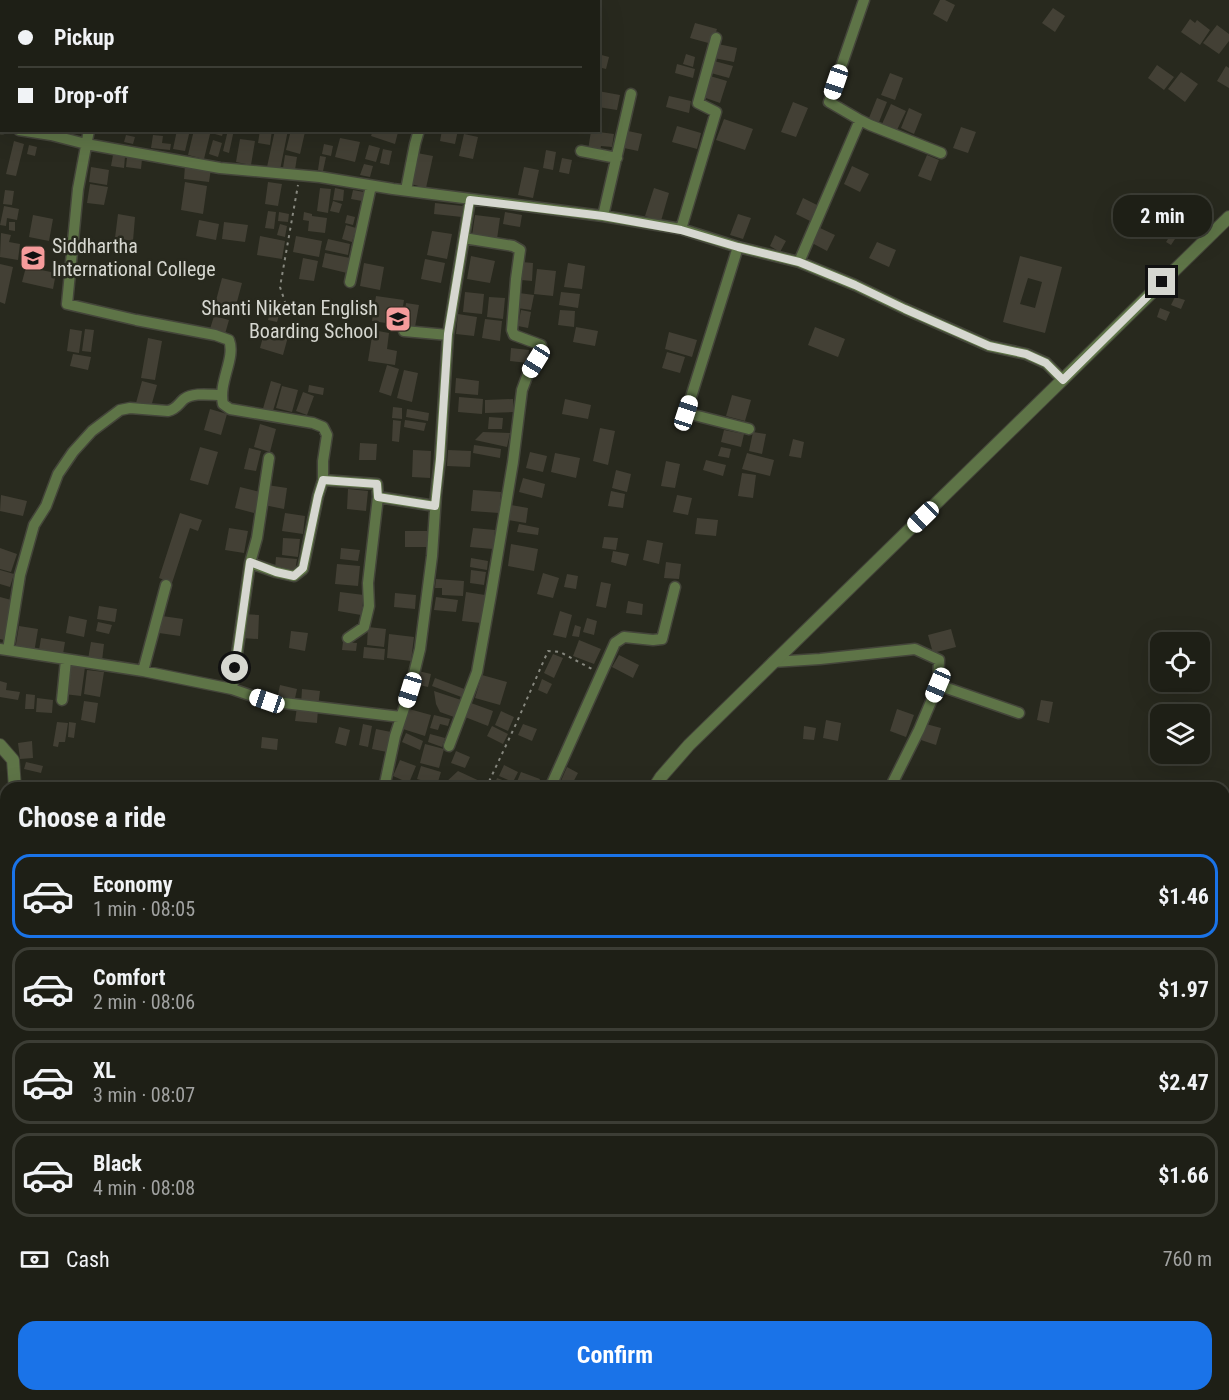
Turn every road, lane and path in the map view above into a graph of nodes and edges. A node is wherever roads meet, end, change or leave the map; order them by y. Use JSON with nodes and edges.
{"nodes":[{"id":1,"x":864,"y":0,"type":"edge"},
{"id":2,"x":716,"y":38,"type":"dead end"},
{"id":3,"x":631,"y":94,"type":"dead end"},
{"id":4,"x":860,"y":120,"type":"junction"},
{"id":5,"x":32,"y":132,"type":"edge"},
{"id":6,"x":89,"y":132,"type":"edge"},
{"id":7,"x":419,"y":132,"type":"edge"},
{"id":8,"x":87,"y":144,"type":"junction"},
{"id":9,"x":581,"y":151,"type":"dead end"},
{"id":10,"x":941,"y":153,"type":"dead end"},
{"id":11,"x":617,"y":158,"type":"junction"},
{"id":12,"x":300,"y":175,"type":"junction"},
{"id":13,"x":371,"y":186,"type":"junction"},
{"id":14,"x":406,"y":190,"type":"junction"},
{"id":15,"x":470,"y":200,"type":"junction"},
{"id":16,"x":603,"y":216,"type":"junction"},
{"id":17,"x":1229,"y":217,"type":"edge"},
{"id":18,"x":681,"y":230,"type":"junction"},
{"id":19,"x":464,"y":238,"type":"junction"},
{"id":20,"x":738,"y":247,"type":"junction"},
{"id":21,"x":799,"y":262,"type":"junction"},
{"id":22,"x":350,"y":282,"type":"dead end"},
{"id":23,"x":288,"y":312,"type":"dead end"},
{"id":24,"x":404,"y":331,"type":"dead end"},
{"id":25,"x":448,"y":334,"type":"junction"},
{"id":26,"x":1063,"y":380,"type":"junction"},
{"id":27,"x":221,"y":395,"type":"junction"},
{"id":28,"x":749,"y":429,"type":"dead end"},
{"id":29,"x":269,"y":458,"type":"dead end"},
{"id":30,"x":323,"y":480,"type":"junction"},
{"id":31,"x":378,"y":497,"type":"junction"},
{"id":32,"x":435,"y":506,"type":"junction"},
{"id":33,"x":250,"y":562,"type":"junction"},
{"id":34,"x":166,"y":585,"type":"dead end"},
{"id":35,"x":675,"y":587,"type":"dead end"},
{"id":36,"x":348,"y":638,"type":"dead end"},
{"id":37,"x":4,"y":649,"type":"edge"},
{"id":38,"x":66,"y":660,"type":"junction"},
{"id":39,"x":773,"y":662,"type":"junction"},
{"id":40,"x":143,"y":671,"type":"junction"},
{"id":41,"x":601,"y":674,"type":"junction"},
{"id":42,"x":938,"y":685,"type":"junction"},
{"id":43,"x":232,"y":689,"type":"junction"},
{"id":44,"x":62,"y":700,"type":"dead end"},
{"id":45,"x":1018,"y":713,"type":"dead end"},
{"id":46,"x":401,"y":717,"type":"junction"},
{"id":47,"x":0,"y":746,"type":"edge"},
{"id":48,"x":449,"y":746,"type":"dead end"},
{"id":49,"x":15,"y":782,"type":"edge"},
{"id":50,"x":385,"y":782,"type":"edge"},
{"id":51,"x":489,"y":782,"type":"edge"},
{"id":52,"x":553,"y":782,"type":"edge"},
{"id":53,"x":658,"y":782,"type":"edge"},
{"id":54,"x":893,"y":782,"type":"edge"}],
"edges":[{"from":1,"to":4,"type":"street"},
{"from":2,"to":18,"type":"street"},
{"from":3,"to":11,"type":"street"},
{"from":4,"to":10,"type":"street"},
{"from":4,"to":21,"type":"street"},
{"from":5,"to":8,"type":"street"},
{"from":6,"to":8,"type":"street"},
{"from":7,"to":14,"type":"street"},
{"from":8,"to":12,"type":"street"},
{"from":8,"to":27,"type":"street"},
{"from":9,"to":11,"type":"street"},
{"from":11,"to":16,"type":"street"},
{"from":12,"to":13,"type":"street"},
{"from":12,"to":23,"type":"path"},
{"from":13,"to":14,"type":"street"},
{"from":13,"to":22,"type":"street"},
{"from":14,"to":15,"type":"street"},
{"from":15,"to":16,"type":"street"},
{"from":15,"to":19,"type":"street"},
{"from":16,"to":18,"type":"street"},
{"from":17,"to":26,"type":"street"},
{"from":18,"to":20,"type":"street"},
{"from":19,"to":25,"type":"street"},
{"from":19,"to":48,"type":"street"},
{"from":20,"to":21,"type":"street"},
{"from":20,"to":28,"type":"street"},
{"from":21,"to":26,"type":"street"},
{"from":24,"to":25,"type":"street"},
{"from":25,"to":32,"type":"street"},
{"from":26,"to":39,"type":"street"},
{"from":27,"to":30,"type":"street"},
{"from":27,"to":37,"type":"street"},
{"from":29,"to":33,"type":"street"},
{"from":30,"to":31,"type":"street"},
{"from":30,"to":33,"type":"street"},
{"from":31,"to":32,"type":"street"},
{"from":31,"to":36,"type":"street"},
{"from":32,"to":46,"type":"street"},
{"from":33,"to":43,"type":"street"},
{"from":34,"to":40,"type":"street"},
{"from":35,"to":41,"type":"street"},
{"from":37,"to":38,"type":"street"},
{"from":38,"to":40,"type":"street"},
{"from":38,"to":44,"type":"street"},
{"from":39,"to":42,"type":"street"},
{"from":39,"to":53,"type":"street"},
{"from":40,"to":43,"type":"street"},
{"from":41,"to":51,"type":"path"},
{"from":41,"to":52,"type":"street"},
{"from":42,"to":45,"type":"street"},
{"from":42,"to":54,"type":"street"},
{"from":43,"to":46,"type":"street"},
{"from":46,"to":50,"type":"street"},
{"from":47,"to":49,"type":"street"}]}
